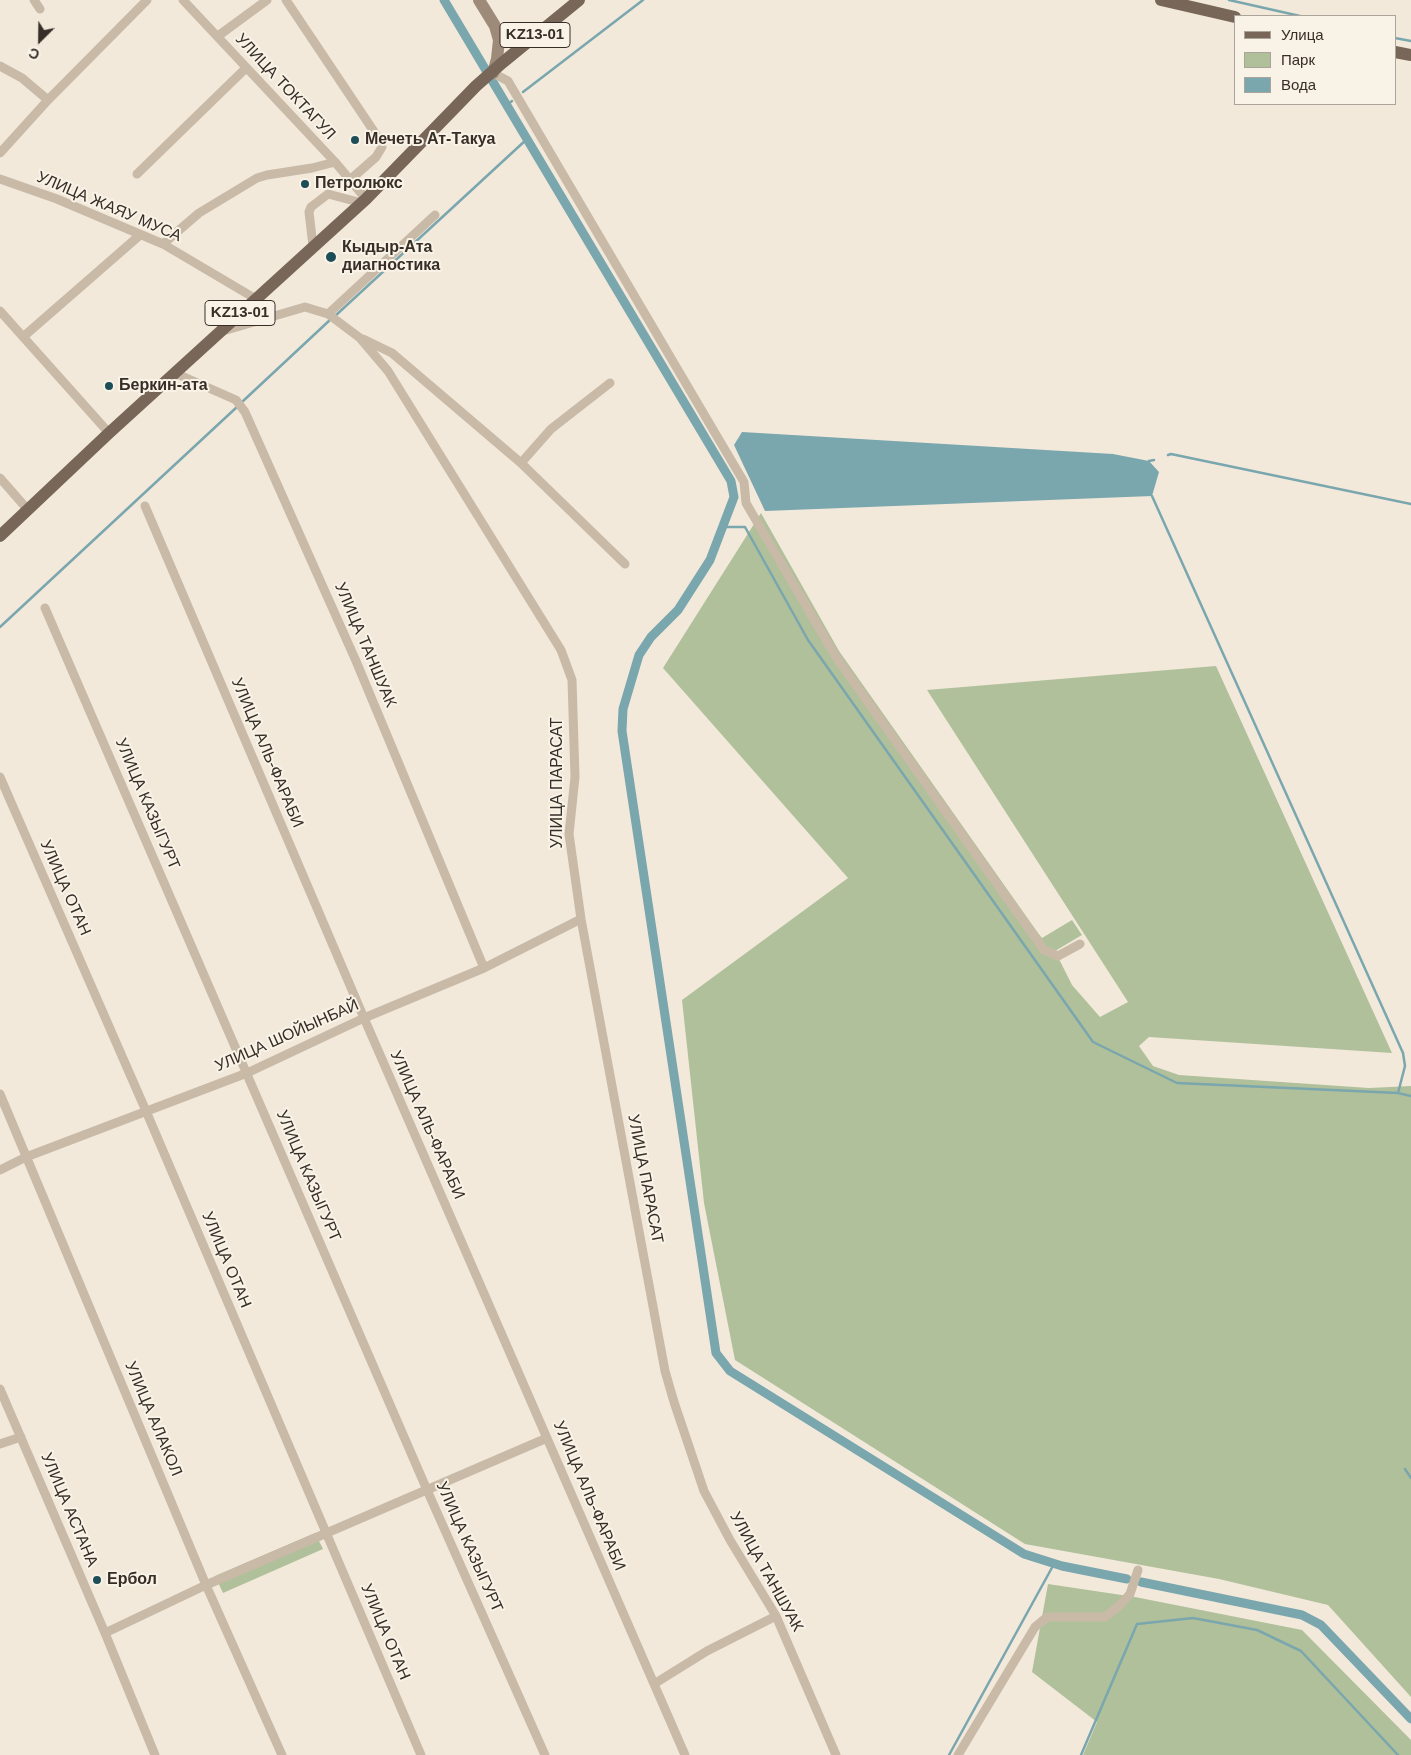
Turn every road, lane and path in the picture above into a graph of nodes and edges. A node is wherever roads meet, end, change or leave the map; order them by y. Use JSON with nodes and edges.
{"nodes":[{"id":1,"x":34,"y":0,"type":"edge"},
{"id":2,"x":147,"y":0,"type":"edge"},
{"id":3,"x":183,"y":0,"type":"edge"},
{"id":4,"x":267,"y":0,"type":"edge"},
{"id":5,"x":286,"y":0,"type":"edge"},
{"id":6,"x":478,"y":0,"type":"edge"},
{"id":7,"x":579,"y":0,"type":"edge"},
{"id":8,"x":1161,"y":0,"type":"edge"},
{"id":9,"x":40,"y":9,"type":"dead end"},
{"id":10,"x":1234,"y":17,"type":"edge"},
{"id":11,"x":218,"y":36,"type":"junction"},
{"id":12,"x":1396,"y":52,"type":"edge"},
{"id":13,"x":1411,"y":56,"type":"edge"},
{"id":14,"x":0,"y":66,"type":"edge"},
{"id":15,"x":246,"y":68,"type":"junction"},
{"id":16,"x":493,"y":72,"type":"junction"},
{"id":17,"x":48,"y":100,"type":"junction"},
{"id":18,"x":0,"y":153,"type":"edge"},
{"id":19,"x":335,"y":162,"type":"junction"},
{"id":20,"x":137,"y":174,"type":"dead end"},
{"id":21,"x":0,"y":179,"type":"edge"},
{"id":22,"x":351,"y":179,"type":"junction"},
{"id":23,"x":364,"y":201,"type":"junction"},
{"id":24,"x":435,"y":215,"type":"dead end"},
{"id":25,"x":140,"y":235,"type":"junction"},
{"id":26,"x":163,"y":244,"type":"junction"},
{"id":27,"x":314,"y":246,"type":"junction"},
{"id":28,"x":256,"y":299,"type":"junction"},
{"id":29,"x":0,"y":311,"type":"edge"},
{"id":30,"x":331,"y":317,"type":"junction"},
{"id":31,"x":219,"y":332,"type":"junction"},
{"id":32,"x":23,"y":337,"type":"junction"},
{"id":33,"x":360,"y":338,"type":"junction"},
{"id":34,"x":408,"y":367,"type":"junction"},
{"id":35,"x":175,"y":373,"type":"junction"},
{"id":36,"x":393,"y":379,"type":"junction"},
{"id":37,"x":610,"y":383,"type":"dead end"},
{"id":38,"x":109,"y":433,"type":"junction"},
{"id":39,"x":521,"y":463,"type":"junction"},
{"id":40,"x":0,"y":478,"type":"edge"},
{"id":41,"x":144,"y":506,"type":"dead end"},
{"id":42,"x":28,"y":510,"type":"junction"},
{"id":43,"x":0,"y":536,"type":"edge"},
{"id":44,"x":625,"y":564,"type":"dead end"},
{"id":45,"x":45,"y":608,"type":"dead end"},
{"id":46,"x":0,"y":778,"type":"edge"},
{"id":47,"x":582,"y":920,"type":"junction"},
{"id":48,"x":1080,"y":944,"type":"dead end"},
{"id":49,"x":484,"y":968,"type":"junction"},
{"id":50,"x":364,"y":1018,"type":"junction"},
{"id":51,"x":247,"y":1073,"type":"junction"},
{"id":52,"x":0,"y":1094,"type":"edge"},
{"id":53,"x":146,"y":1110,"type":"junction"},
{"id":54,"x":26,"y":1157,"type":"junction"},
{"id":55,"x":0,"y":1170,"type":"edge"},
{"id":56,"x":0,"y":1388,"type":"edge"},
{"id":57,"x":674,"y":1402,"type":"joint"},
{"id":58,"x":21,"y":1437,"type":"junction"},
{"id":59,"x":547,"y":1438,"type":"junction"},
{"id":60,"x":0,"y":1444,"type":"edge"},
{"id":61,"x":427,"y":1490,"type":"junction"},
{"id":62,"x":326,"y":1533,"type":"junction"},
{"id":63,"x":1138,"y":1570,"type":"dead end"},
{"id":64,"x":206,"y":1586,"type":"junction"},
{"id":65,"x":776,"y":1616,"type":"junction"},
{"id":66,"x":105,"y":1633,"type":"junction"},
{"id":67,"x":654,"y":1684,"type":"junction"},
{"id":68,"x":154,"y":1755,"type":"edge"},
{"id":69,"x":282,"y":1755,"type":"edge"},
{"id":70,"x":421,"y":1755,"type":"edge"},
{"id":71,"x":544,"y":1755,"type":"edge"},
{"id":72,"x":685,"y":1755,"type":"edge"},
{"id":73,"x":836,"y":1755,"type":"edge"},
{"id":74,"x":958,"y":1755,"type":"edge"}],
"edges":[{"from":1,"to":9,"type":"street"},
{"from":2,"to":17,"type":"street"},
{"from":3,"to":11,"type":"street","name":"УЛИЦА ТОКТАГУЛ"},
{"from":4,"to":11,"type":"street","name":"УЛИЦА ТОКТАГУЛ"},
{"from":5,"to":22,"type":"street"},
{"from":6,"to":16,"type":"main road"},
{"from":7,"to":16,"type":"main road","number":"KZ13-01"},
{"from":8,"to":10,"type":"main road"},
{"from":11,"to":15,"type":"street","name":"УЛИЦА ТОКТАГУЛ"},
{"from":12,"to":13,"type":"main road"},
{"from":14,"to":17,"type":"street"},
{"from":15,"to":19,"type":"street","name":"УЛИЦА ТОКТАГУЛ"},
{"from":15,"to":20,"type":"street"},
{"from":16,"to":23,"type":"main road","number":"KZ13-01"},
{"from":16,"to":48,"type":"street"},
{"from":17,"to":18,"type":"street"},
{"from":19,"to":22,"type":"street","name":"УЛИЦА ТОКТАГУЛ"},
{"from":19,"to":26,"type":"street"},
{"from":21,"to":25,"type":"street","name":"УЛИЦА ЖАЯУ МУСА"},
{"from":22,"to":23,"type":"street","name":"УЛИЦА ТОКТАГУЛ"},
{"from":23,"to":27,"type":"main road","number":"KZ13-01"},
{"from":23,"to":27,"type":"street"},
{"from":24,"to":30,"type":"street"},
{"from":25,"to":26,"type":"street","name":"УЛИЦА ЖАЯУ МУСА"},
{"from":25,"to":32,"type":"street"},
{"from":26,"to":28,"type":"street","name":"УЛИЦА ЖАЯУ МУСА"},
{"from":27,"to":28,"type":"main road","number":"KZ13-01"},
{"from":28,"to":31,"type":"main road","number":"KZ13-01"},
{"from":29,"to":32,"type":"street"},
{"from":30,"to":31,"type":"street","name":"УЛИЦА ПАРАСАТ"},
{"from":30,"to":33,"type":"street","name":"УЛИЦА ПАРАСАТ"},
{"from":31,"to":35,"type":"main road","number":"KZ13-01"},
{"from":32,"to":38,"type":"street"},
{"from":33,"to":34,"type":"street"},
{"from":33,"to":36,"type":"street","name":"УЛИЦА ПАРАСАТ"},
{"from":34,"to":36,"type":"street"},
{"from":34,"to":39,"type":"street"},
{"from":35,"to":38,"type":"main road","number":"KZ13-01"},
{"from":35,"to":49,"type":"street","name":"УЛИЦА ТАНШУАК"},
{"from":36,"to":47,"type":"street","name":"УЛИЦА ПАРАСАТ"},
{"from":37,"to":39,"type":"street"},
{"from":38,"to":42,"type":"main road","number":"KZ13-01"},
{"from":39,"to":44,"type":"street"},
{"from":40,"to":42,"type":"street"},
{"from":41,"to":50,"type":"street","name":"УЛИЦА АЛЬ-ФАРАБИ"},
{"from":42,"to":43,"type":"main road","number":"KZ13-01"},
{"from":45,"to":51,"type":"street","name":"УЛИЦА КАЗЫГУРТ"},
{"from":46,"to":53,"type":"street","name":"УЛИЦА ОТАН"},
{"from":47,"to":49,"type":"street","name":"УЛИЦА ШОЙЫНБАЙ"},
{"from":47,"to":57,"type":"street","name":"УЛИЦА ПАРАСАТ"},
{"from":49,"to":50,"type":"street","name":"УЛИЦА ШОЙЫНБАЙ"},
{"from":50,"to":51,"type":"street","name":"УЛИЦА ШОЙЫНБАЙ"},
{"from":50,"to":59,"type":"street","name":"УЛИЦА АЛЬ-ФАРАБИ"},
{"from":51,"to":53,"type":"street","name":"УЛИЦА ШОЙЫНБАЙ"},
{"from":51,"to":61,"type":"street","name":"УЛИЦА КАЗЫГУРТ"},
{"from":52,"to":54,"type":"street","name":"УЛИЦА АЛАКОЛ"},
{"from":53,"to":54,"type":"street","name":"УЛИЦА ШОЙЫНБАЙ"},
{"from":53,"to":62,"type":"street","name":"УЛИЦА ОТАН"},
{"from":54,"to":55,"type":"street","name":"УЛИЦА ШОЙЫНБАЙ"},
{"from":54,"to":64,"type":"street","name":"УЛИЦА АЛАКОЛ"},
{"from":56,"to":58,"type":"street","name":"УЛИЦА АСТАНА"},
{"from":57,"to":65,"type":"street","name":"УЛИЦА ТАНШУАК"},
{"from":58,"to":60,"type":"street"},
{"from":58,"to":66,"type":"street","name":"УЛИЦА АСТАНА"},
{"from":59,"to":61,"type":"street"},
{"from":59,"to":67,"type":"street","name":"УЛИЦА АЛЬ-ФАРАБИ"},
{"from":61,"to":62,"type":"street"},
{"from":61,"to":71,"type":"street","name":"УЛИЦА КАЗЫГУРТ"},
{"from":62,"to":64,"type":"street"},
{"from":62,"to":70,"type":"street","name":"УЛИЦА ОТАН"},
{"from":63,"to":74,"type":"street"},
{"from":64,"to":66,"type":"street"},
{"from":64,"to":69,"type":"street","name":"УЛИЦА АЛАКОЛ"},
{"from":65,"to":67,"type":"street"},
{"from":65,"to":73,"type":"street","name":"УЛИЦА ТАНШУАК"},
{"from":66,"to":68,"type":"street","name":"УЛИЦА АСТАНА"},
{"from":67,"to":72,"type":"street","name":"УЛИЦА АЛЬ-ФАРАБИ"}]}
